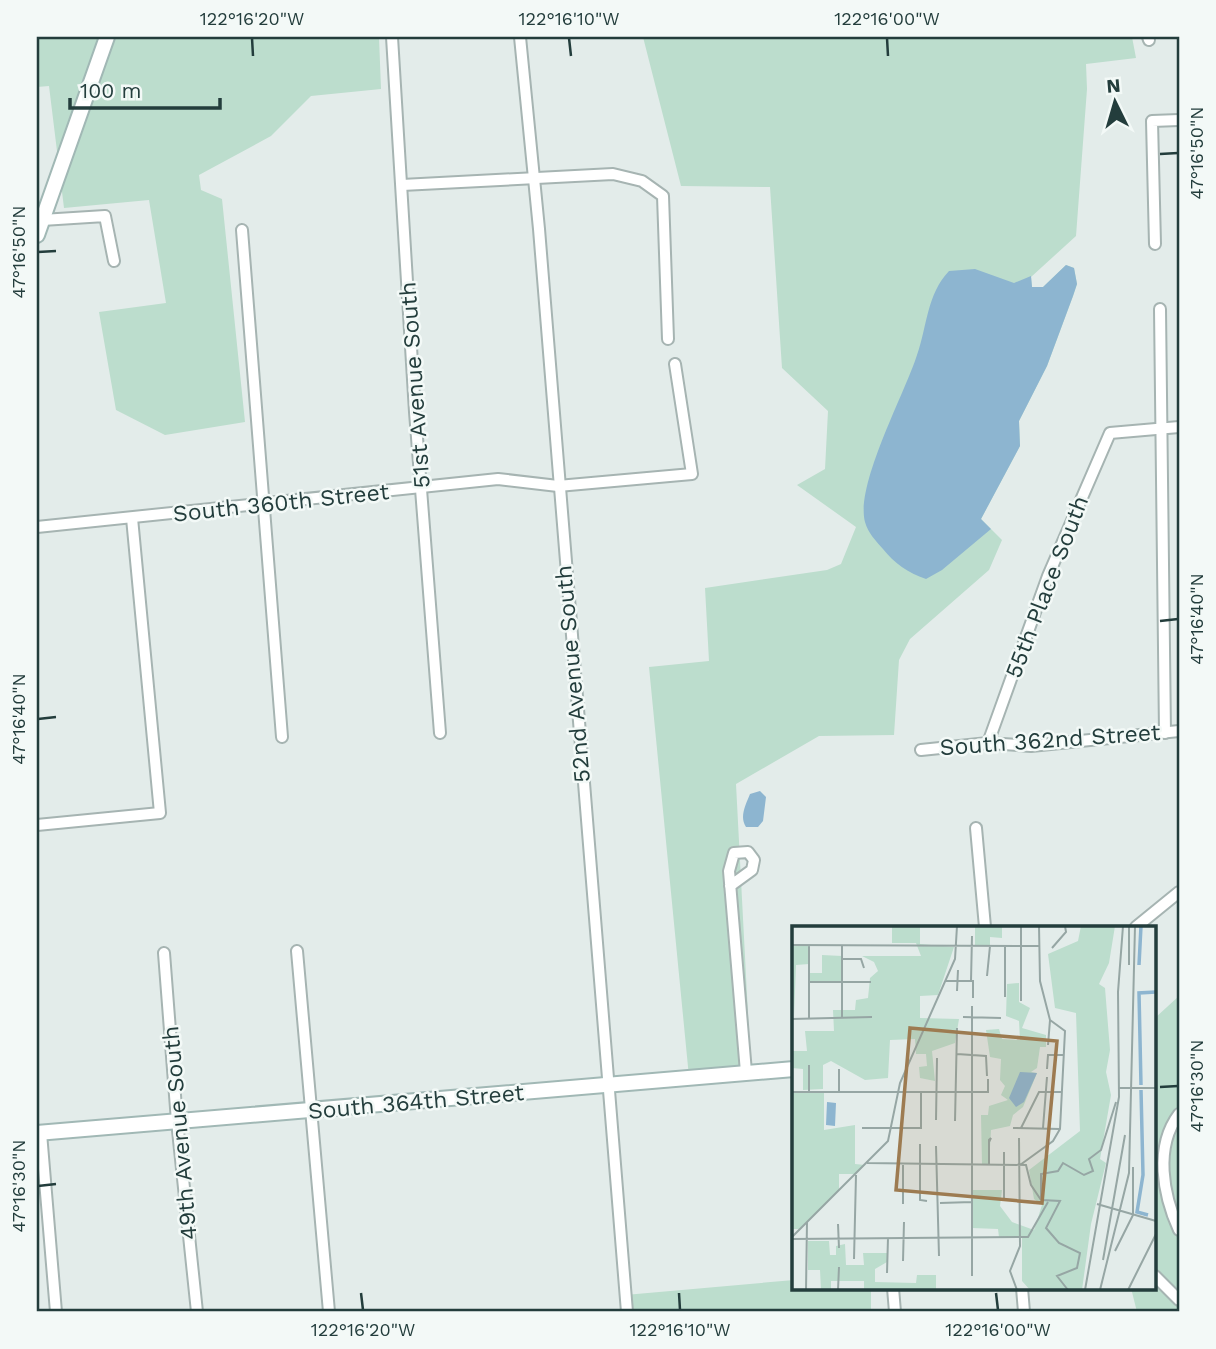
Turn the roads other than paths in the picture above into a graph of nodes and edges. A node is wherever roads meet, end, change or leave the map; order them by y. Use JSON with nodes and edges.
{"nodes":[{"id":1,"x":107,"y":37,"type":"edge"},
{"id":2,"x":392,"y":37,"type":"edge"},
{"id":3,"x":520,"y":37,"type":"edge"},
{"id":4,"x":1179,"y":120,"type":"edge"},
{"id":5,"x":534,"y":177,"type":"junction"},
{"id":6,"x":402,"y":185,"type":"junction"},
{"id":7,"x":38,"y":229,"type":"edge"},
{"id":8,"x":242,"y":230,"type":"dead end"},
{"id":9,"x":1155,"y":244,"type":"dead end"},
{"id":10,"x":114,"y":261,"type":"dead end"},
{"id":11,"x":1160,"y":309,"type":"dead end"},
{"id":12,"x":668,"y":339,"type":"dead end"},
{"id":13,"x":675,"y":365,"type":"dead end"},
{"id":14,"x":1179,"y":427,"type":"edge"},
{"id":15,"x":1161,"y":428,"type":"junction"},
{"id":16,"x":558,"y":486,"type":"junction"},
{"id":17,"x":423,"y":488,"type":"junction"},
{"id":18,"x":262,"y":506,"type":"junction"},
{"id":19,"x":132,"y":518,"type":"junction"},
{"id":20,"x":37,"y":527,"type":"edge"},
{"id":21,"x":1179,"y":731,"type":"edge"},
{"id":22,"x":440,"y":733,"type":"dead end"},
{"id":23,"x":1165,"y":733,"type":"junction"},
{"id":24,"x":282,"y":737,"type":"dead end"},
{"id":25,"x":988,"y":743,"type":"junction"},
{"id":26,"x":921,"y":750,"type":"dead end"},
{"id":27,"x":37,"y":825,"type":"edge"},
{"id":28,"x":976,"y":828,"type":"dead end"},
{"id":29,"x":730,"y":886,"type":"dead end"},
{"id":30,"x":1179,"y":892,"type":"edge"},
{"id":31,"x":985,"y":926,"type":"edge"},
{"id":32,"x":1137,"y":926,"type":"edge"},
{"id":33,"x":297,"y":951,"type":"dead end"},
{"id":34,"x":164,"y":953,"type":"dead end"},
{"id":35,"x":792,"y":1069,"type":"edge"},
{"id":36,"x":746,"y":1072,"type":"junction"},
{"id":37,"x":608,"y":1085,"type":"junction"},
{"id":38,"x":309,"y":1112,"type":"junction"},
{"id":39,"x":1179,"y":1114,"type":"edge"},
{"id":40,"x":177,"y":1121,"type":"junction"},
{"id":41,"x":39,"y":1133,"type":"edge"},
{"id":42,"x":1179,"y":1230,"type":"edge"},
{"id":43,"x":1156,"y":1277,"type":"edge"},
{"id":44,"x":893,"y":1290,"type":"edge"},
{"id":45,"x":1022,"y":1290,"type":"edge"},
{"id":46,"x":1179,"y":1300,"type":"edge"},
{"id":47,"x":56,"y":1312,"type":"edge"},
{"id":48,"x":197,"y":1312,"type":"edge"},
{"id":49,"x":329,"y":1312,"type":"edge"},
{"id":50,"x":627,"y":1312,"type":"edge"},
{"id":51,"x":895,"y":1312,"type":"edge"},
{"id":52,"x":1024,"y":1312,"type":"edge"}],
"edges":[{"from":1,"to":7,"type":"street"},
{"from":2,"to":6,"type":"street","name":"51st Avenue South"},
{"from":3,"to":5,"type":"street","name":"52nd Avenue South"},
{"from":4,"to":9,"type":"street"},
{"from":5,"to":6,"type":"street"},
{"from":5,"to":12,"type":"street"},
{"from":5,"to":16,"type":"street","name":"52nd Avenue South"},
{"from":6,"to":17,"type":"street","name":"51st Avenue South"},
{"from":7,"to":10,"type":"street"},
{"from":8,"to":18,"type":"street"},
{"from":11,"to":15,"type":"street"},
{"from":13,"to":16,"type":"street","name":"South 360th Street"},
{"from":14,"to":15,"type":"street"},
{"from":15,"to":23,"type":"street"},
{"from":15,"to":25,"type":"street","name":"55th Place South"},
{"from":16,"to":17,"type":"street","name":"South 360th Street"},
{"from":16,"to":37,"type":"street","name":"52nd Avenue South"},
{"from":17,"to":18,"type":"street","name":"South 360th Street"},
{"from":17,"to":22,"type":"street","name":"51st Avenue South"},
{"from":18,"to":19,"type":"street","name":"South 360th Street"},
{"from":18,"to":24,"type":"street"},
{"from":19,"to":20,"type":"street","name":"South 360th Street"},
{"from":19,"to":27,"type":"street"},
{"from":21,"to":23,"type":"street","name":"South 362nd Street"},
{"from":23,"to":25,"type":"street","name":"South 362nd Street"},
{"from":25,"to":26,"type":"street","name":"South 362nd Street"},
{"from":28,"to":31,"type":"street"},
{"from":29,"to":36,"type":"street"},
{"from":30,"to":32,"type":"street"},
{"from":33,"to":38,"type":"street"},
{"from":34,"to":40,"type":"street","name":"49th Avenue South"},
{"from":35,"to":36,"type":"street","name":"South 364th Street"},
{"from":36,"to":37,"type":"street","name":"South 364th Street"},
{"from":37,"to":38,"type":"street","name":"South 364th Street"},
{"from":37,"to":50,"type":"street","name":"52nd Avenue South"},
{"from":38,"to":40,"type":"street","name":"South 364th Street"},
{"from":38,"to":49,"type":"street"},
{"from":39,"to":42,"type":"street"},
{"from":40,"to":41,"type":"street","name":"South 364th Street"},
{"from":40,"to":48,"type":"street","name":"49th Avenue South"},
{"from":41,"to":47,"type":"street"},
{"from":43,"to":46,"type":"street"},
{"from":44,"to":51,"type":"street"},
{"from":45,"to":52,"type":"street"}]}
